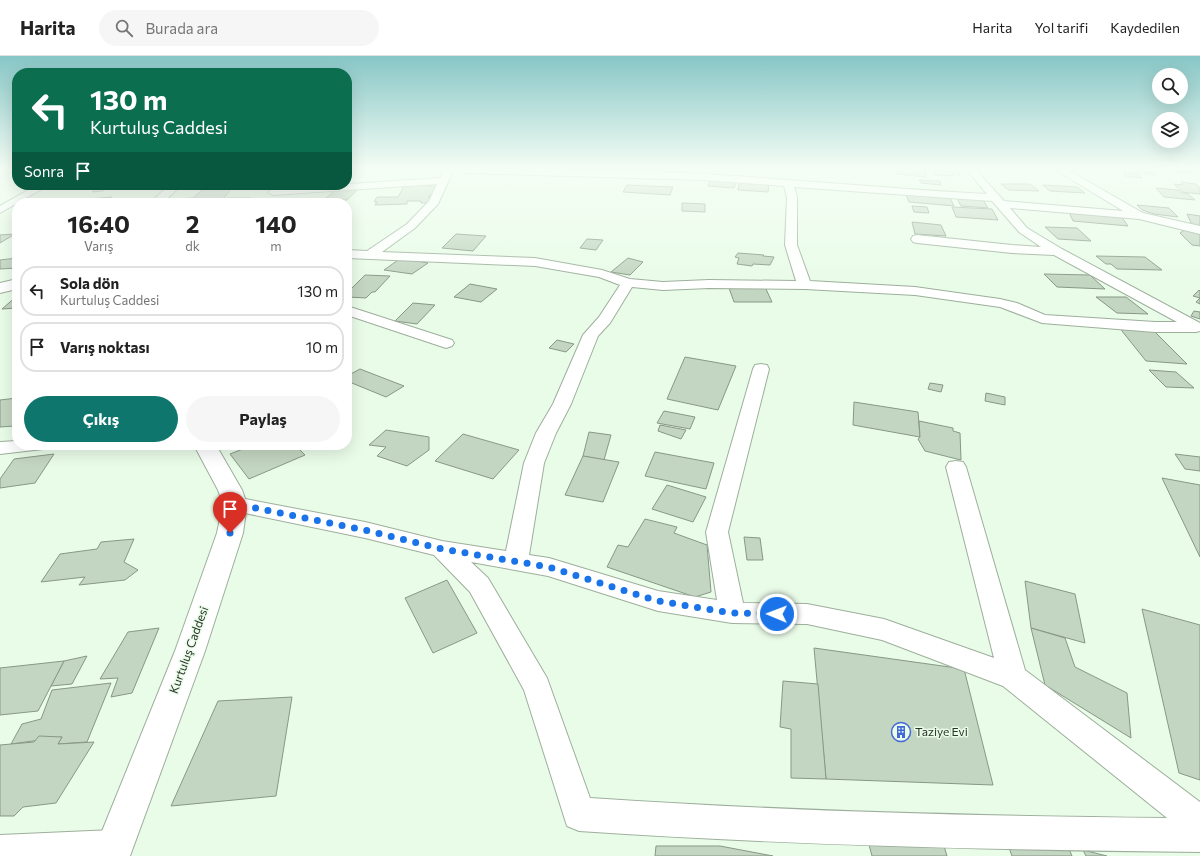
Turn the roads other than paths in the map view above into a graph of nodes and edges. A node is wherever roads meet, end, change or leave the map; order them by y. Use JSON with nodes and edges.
{"nodes":[{"id":1,"x":429,"y":207,"type":"edge"},
{"id":2,"x":792,"y":207,"type":"edge"},
{"id":3,"x":1004,"y":207,"type":"edge"},
{"id":4,"x":1058,"y":207,"type":"edge"},
{"id":5,"x":1124,"y":207,"type":"edge"},
{"id":6,"x":1139,"y":216,"type":"junction"},
{"id":7,"x":1200,"y":230,"type":"edge"},
{"id":8,"x":917,"y":239,"type":"dead end"},
{"id":9,"x":1058,"y":252,"type":"junction"},
{"id":10,"x":352,"y":254,"type":"edge"},
{"id":11,"x":371,"y":254,"type":"junction"},
{"id":12,"x":628,"y":283,"type":"junction"},
{"id":13,"x":12,"y":285,"type":"edge"},
{"id":14,"x":805,"y":285,"type":"junction"},
{"id":15,"x":0,"y":288,"type":"edge"},
{"id":16,"x":352,"y":312,"type":"edge"},
{"id":17,"x":1198,"y":328,"type":"edge"},
{"id":18,"x":446,"y":343,"type":"dead end"},
{"id":19,"x":761,"y":369,"type":"dead end"},
{"id":20,"x":12,"y":447,"type":"edge"},
{"id":21,"x":0,"y":448,"type":"edge"},
{"id":22,"x":208,"y":450,"type":"edge"},
{"id":23,"x":956,"y":466,"type":"dead end"},
{"id":24,"x":235,"y":504,"type":"junction"},
{"id":25,"x":442,"y":549,"type":"junction"},
{"id":26,"x":516,"y":562,"type":"junction"},
{"id":27,"x":732,"y":613,"type":"junction"},
{"id":28,"x":1014,"y":677,"type":"junction"},
{"id":29,"x":1200,"y":823,"type":"edge"},
{"id":30,"x":1200,"y":835,"type":"edge"},
{"id":31,"x":0,"y":852,"type":"edge"},
{"id":32,"x":112,"y":852,"type":"edge"}],
"edges":[{"from":1,"to":11,"type":"street"},
{"from":2,"to":14,"type":"street"},
{"from":3,"to":9,"type":"street"},
{"from":4,"to":6,"type":"street"},
{"from":5,"to":6,"type":"street"},
{"from":6,"to":7,"type":"street"},
{"from":8,"to":9,"type":"street"},
{"from":9,"to":17,"type":"street"},
{"from":10,"to":11,"type":"street"},
{"from":11,"to":12,"type":"street"},
{"from":12,"to":14,"type":"street"},
{"from":12,"to":26,"type":"street"},
{"from":13,"to":15,"type":"street"},
{"from":14,"to":17,"type":"street"},
{"from":16,"to":18,"type":"street"},
{"from":19,"to":27,"type":"street"},
{"from":20,"to":21,"type":"street"},
{"from":22,"to":24,"type":"street"},
{"from":23,"to":28,"type":"street"},
{"from":24,"to":25,"type":"street"},
{"from":24,"to":32,"type":"street","name":"Kurtuluş Caddesi"},
{"from":25,"to":26,"type":"street"},
{"from":25,"to":30,"type":"street"},
{"from":26,"to":27,"type":"street"},
{"from":27,"to":28,"type":"street"},
{"from":28,"to":29,"type":"street"},
{"from":31,"to":32,"type":"street"}]}
